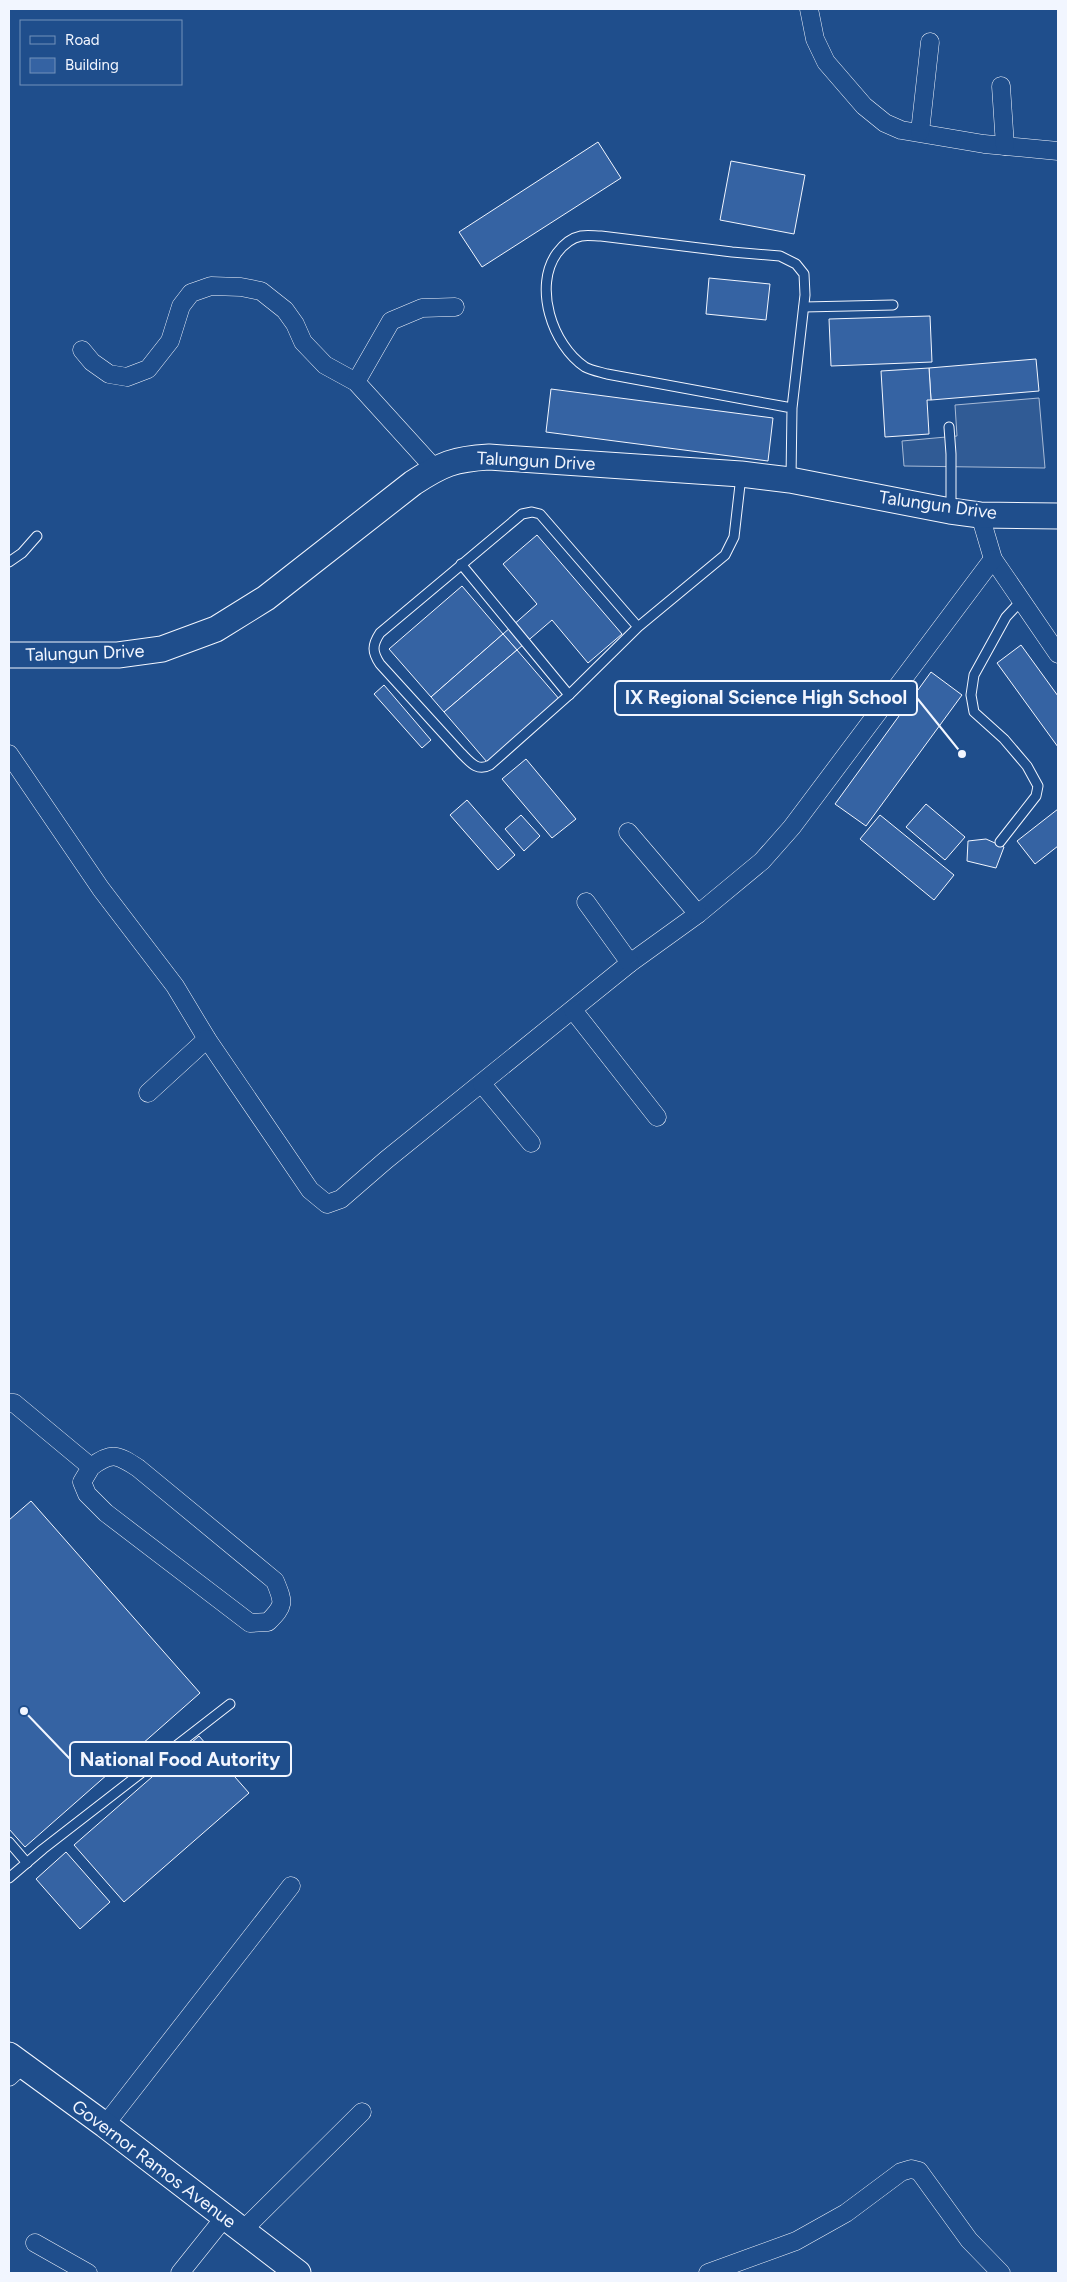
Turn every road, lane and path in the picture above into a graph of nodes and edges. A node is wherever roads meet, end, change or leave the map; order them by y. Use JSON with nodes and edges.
{"nodes":[{"id":1,"x":809,"y":9,"type":"edge"},
{"id":2,"x":930,"y":42,"type":"dead end"},
{"id":3,"x":1001,"y":86,"type":"dead end"},
{"id":4,"x":920,"y":132,"type":"junction"},
{"id":5,"x":1005,"y":146,"type":"junction"},
{"id":6,"x":1058,"y":151,"type":"edge"},
{"id":7,"x":892,"y":305,"type":"dead end"},
{"id":8,"x":455,"y":307,"type":"dead end"},
{"id":9,"x":804,"y":307,"type":"junction"},
{"id":10,"x":82,"y":350,"type":"dead end"},
{"id":11,"x":356,"y":382,"type":"junction"},
{"id":12,"x":792,"y":408,"type":"junction"},
{"id":13,"x":949,"y":427,"type":"dead end"},
{"id":14,"x":435,"y":468,"type":"junction"},
{"id":15,"x":741,"y":474,"type":"junction"},
{"id":16,"x":790,"y":480,"type":"junction"},
{"id":17,"x":950,"y":511,"type":"junction"},
{"id":18,"x":980,"y":514,"type":"junction"},
{"id":19,"x":1058,"y":516,"type":"edge"},
{"id":20,"x":37,"y":536,"type":"dead end"},
{"id":21,"x":994,"y":559,"type":"junction"},
{"id":22,"x":9,"y":562,"type":"edge"},
{"id":23,"x":461,"y":564,"type":"junction"},
{"id":24,"x":1021,"y":601,"type":"junction"},
{"id":25,"x":638,"y":628,"type":"junction"},
{"id":26,"x":1058,"y":654,"type":"edge"},
{"id":27,"x":9,"y":656,"type":"edge"},
{"id":28,"x":569,"y":695,"type":"junction"},
{"id":29,"x":11,"y":761,"type":"edge"},
{"id":30,"x":628,"y":832,"type":"dead end"},
{"id":31,"x":1000,"y":842,"type":"dead end"},
{"id":32,"x":586,"y":902,"type":"dead end"},
{"id":33,"x":698,"y":914,"type":"junction"},
{"id":34,"x":630,"y":963,"type":"junction"},
{"id":35,"x":572,"y":1010,"type":"junction"},
{"id":36,"x":207,"y":1039,"type":"junction"},
{"id":37,"x":482,"y":1084,"type":"junction"},
{"id":38,"x":148,"y":1094,"type":"dead end"},
{"id":39,"x":657,"y":1117,"type":"dead end"},
{"id":40,"x":531,"y":1143,"type":"dead end"},
{"id":41,"x":9,"y":1403,"type":"edge"},
{"id":42,"x":91,"y":1466,"type":"junction"},
{"id":43,"x":230,"y":1704,"type":"dead end"},
{"id":44,"x":9,"y":1842,"type":"edge"},
{"id":45,"x":27,"y":1863,"type":"junction"},
{"id":46,"x":9,"y":1878,"type":"edge"},
{"id":47,"x":291,"y":1886,"type":"dead end"},
{"id":48,"x":13,"y":2066,"type":"edge"},
{"id":49,"x":362,"y":2112,"type":"dead end"},
{"id":50,"x":105,"y":2125,"type":"junction"},
{"id":51,"x":233,"y":2224,"type":"junction"},
{"id":52,"x":35,"y":2243,"type":"dead end"},
{"id":53,"x":88,"y":2273,"type":"edge"},
{"id":54,"x":180,"y":2273,"type":"edge"},
{"id":55,"x":298,"y":2273,"type":"edge"},
{"id":56,"x":708,"y":2273,"type":"edge"},
{"id":57,"x":1001,"y":2273,"type":"edge"}],
"edges":[{"from":1,"to":4,"type":"street"},
{"from":2,"to":4,"type":"street"},
{"from":3,"to":5,"type":"street"},
{"from":4,"to":5,"type":"street"},
{"from":5,"to":6,"type":"street"},
{"from":7,"to":9,"type":"lane"},
{"from":8,"to":11,"type":"street"},
{"from":9,"to":12,"type":"lane"},
{"from":9,"to":12,"type":"lane"},
{"from":10,"to":11,"type":"street"},
{"from":11,"to":14,"type":"street"},
{"from":12,"to":16,"type":"lane"},
{"from":13,"to":17,"type":"lane"},
{"from":14,"to":15,"type":"street","name":"Talungun Drive"},
{"from":14,"to":27,"type":"street","name":"Talungun Drive"},
{"from":15,"to":16,"type":"street","name":"Talungun Drive"},
{"from":15,"to":25,"type":"lane"},
{"from":16,"to":17,"type":"street","name":"Talungun Drive"},
{"from":17,"to":18,"type":"street","name":"Talungun Drive"},
{"from":18,"to":19,"type":"street","name":"Talungun Drive"},
{"from":18,"to":21,"type":"street"},
{"from":20,"to":22,"type":"lane"},
{"from":21,"to":24,"type":"street"},
{"from":21,"to":33,"type":"street"},
{"from":23,"to":25,"type":"lane"},
{"from":23,"to":28,"type":"lane"},
{"from":23,"to":28,"type":"lane"},
{"from":24,"to":26,"type":"street"},
{"from":24,"to":31,"type":"lane"},
{"from":25,"to":28,"type":"lane"},
{"from":29,"to":36,"type":"street"},
{"from":30,"to":33,"type":"street"},
{"from":32,"to":34,"type":"street"},
{"from":33,"to":34,"type":"street"},
{"from":34,"to":35,"type":"street"},
{"from":35,"to":37,"type":"street"},
{"from":35,"to":39,"type":"street"},
{"from":36,"to":37,"type":"street"},
{"from":36,"to":38,"type":"street"},
{"from":37,"to":40,"type":"street"},
{"from":41,"to":42,"type":"street"},
{"from":42,"to":42,"type":"street"},
{"from":43,"to":45,"type":"lane"},
{"from":44,"to":45,"type":"lane"},
{"from":45,"to":46,"type":"lane"},
{"from":47,"to":50,"type":"street"},
{"from":48,"to":50,"type":"street","name":"Governor Ramos Avenue"},
{"from":49,"to":51,"type":"street"},
{"from":50,"to":51,"type":"street","name":"Governor Ramos Avenue"},
{"from":51,"to":54,"type":"street"},
{"from":51,"to":55,"type":"street","name":"Governor Ramos Avenue"},
{"from":52,"to":53,"type":"street"},
{"from":56,"to":57,"type":"street"}]}
